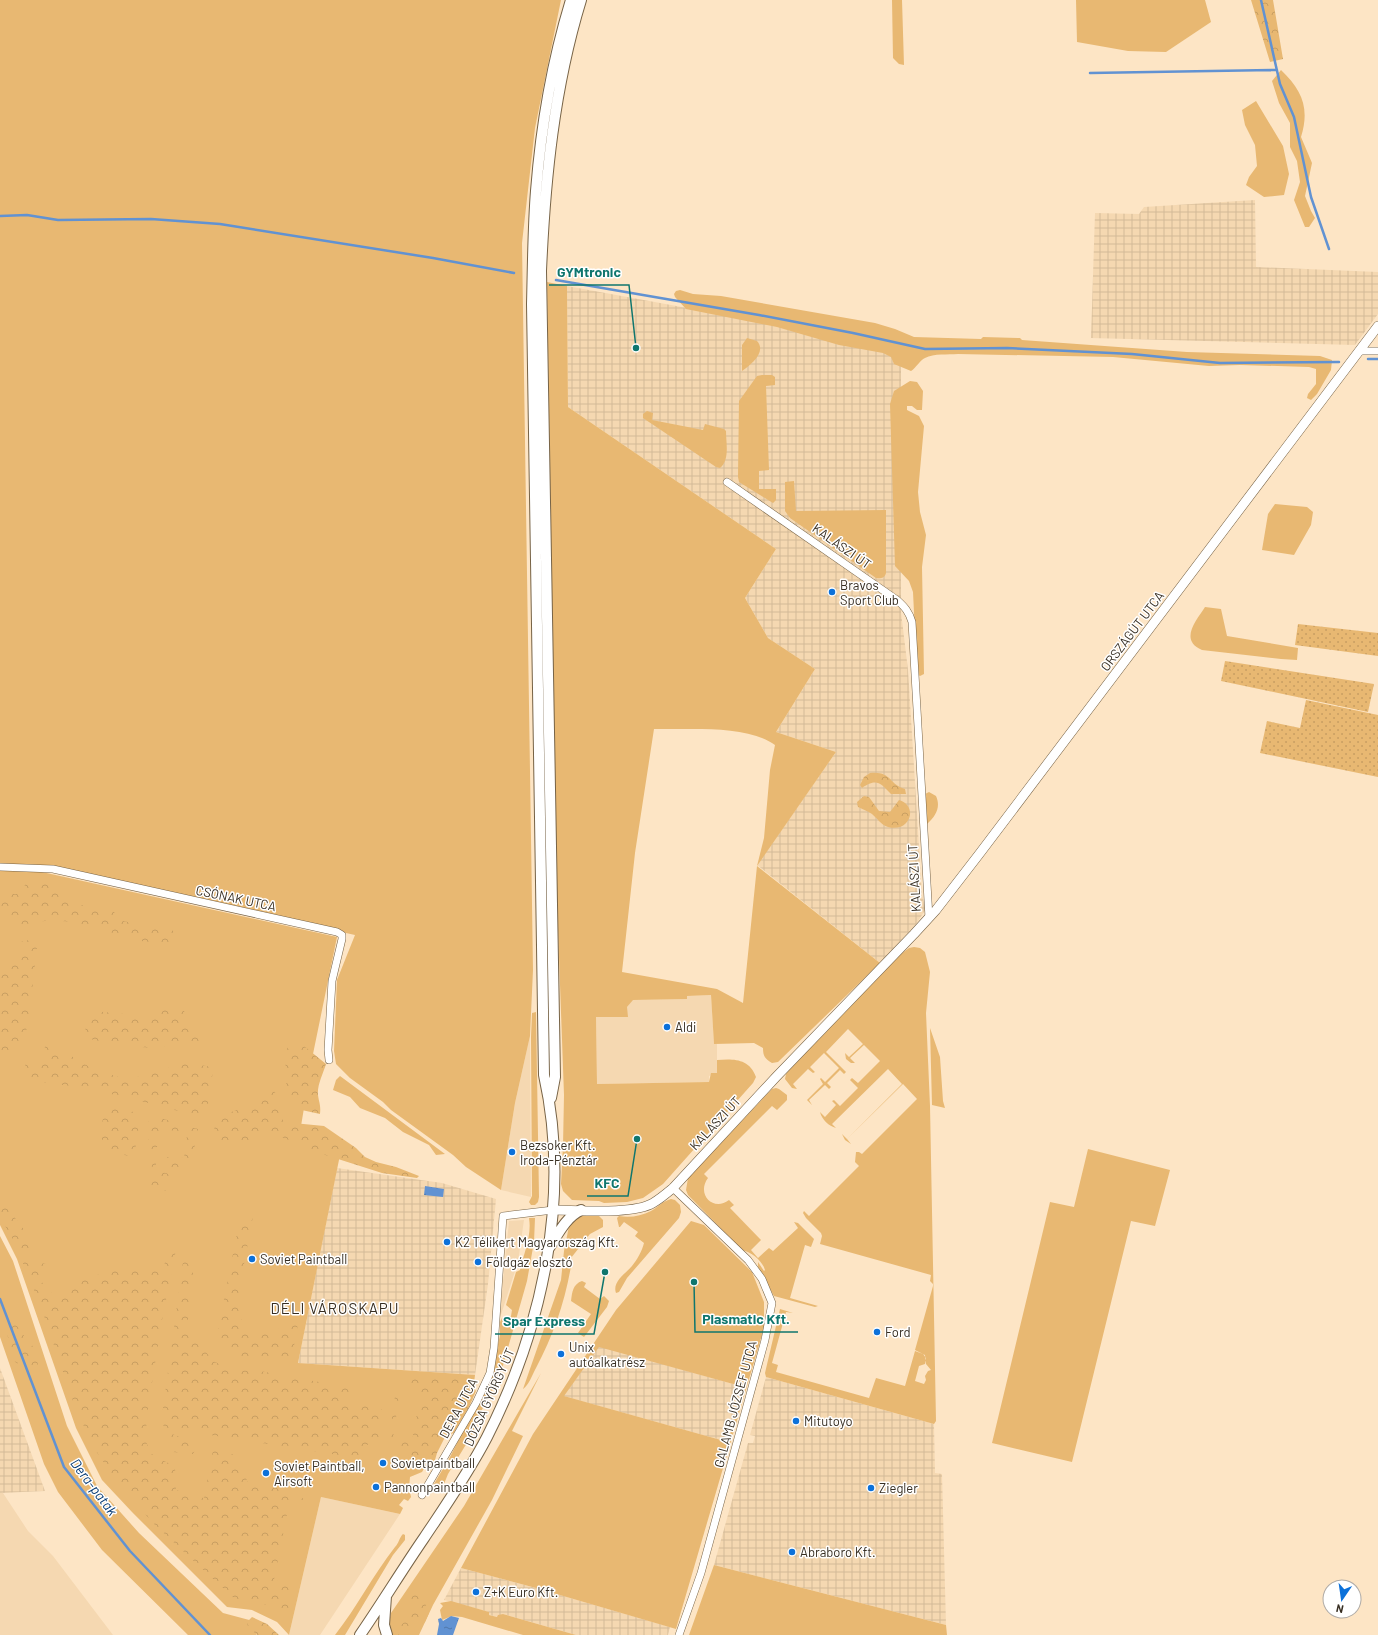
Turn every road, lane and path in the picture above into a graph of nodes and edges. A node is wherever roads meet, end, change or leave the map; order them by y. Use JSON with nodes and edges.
{"nodes":[{"id":1,"x":571,"y":0,"type":"edge"},
{"id":2,"x":581,"y":0,"type":"edge"},
{"id":3,"x":1378,"y":326,"type":"edge"},
{"id":4,"x":1360,"y":351,"type":"junction"},
{"id":5,"x":1378,"y":351,"type":"edge"},
{"id":6,"x":726,"y":482,"type":"dead end"},
{"id":7,"x":0,"y":867,"type":"edge"},
{"id":8,"x":929,"y":918,"type":"junction"},
{"id":9,"x":329,"y":1060,"type":"dead end"},
{"id":10,"x":550,"y":1102,"type":"junction"},
{"id":11,"x":673,"y":1188,"type":"junction"},
{"id":12,"x":553,"y":1210,"type":"junction"},
{"id":13,"x":581,"y":1210,"type":"junction"},
{"id":14,"x":547,"y":1252,"type":"junction"},
{"id":15,"x":422,"y":1495,"type":"dead end"},
{"id":16,"x":386,"y":1594,"type":"junction"},
{"id":17,"x":363,"y":1632,"type":"edge"},
{"id":18,"x":387,"y":1635,"type":"edge"},
{"id":19,"x":679,"y":1635,"type":"edge"}],
"edges":[{"from":1,"to":10,"type":"main road"},
{"from":2,"to":10,"type":"main road"},
{"from":3,"to":4,"type":"main road","name":"ORSZÁGÚT UTCA"},
{"from":4,"to":5,"type":"street"},
{"from":4,"to":8,"type":"main road","name":"ORSZÁGÚT UTCA"},
{"from":6,"to":8,"type":"street","name":"KALÁSZI ÚT"},
{"from":7,"to":9,"type":"street","name":"CSÓNAK UTCA"},
{"from":8,"to":11,"type":"main road","name":"KALÁSZI ÚT"},
{"from":10,"to":12,"type":"main road","name":"DÓZSA GYÖRGY ÚT"},
{"from":11,"to":13,"type":"main road","name":"KALÁSZI ÚT"},
{"from":11,"to":19,"type":"street","name":"GALAMB JÓZSEF UTCA"},
{"from":12,"to":13,"type":"main road","name":"KALÁSZI ÚT"},
{"from":12,"to":14,"type":"main road","name":"DÓZSA GYÖRGY ÚT"},
{"from":12,"to":15,"type":"street","name":"DERA UTCA"},
{"from":13,"to":14,"type":"main road"},
{"from":14,"to":16,"type":"main road","name":"DÓZSA GYÖRGY ÚT"},
{"from":16,"to":17,"type":"main road","name":"DÓZSA GYÖRGY ÚT"},
{"from":16,"to":18,"type":"main road"}]}
